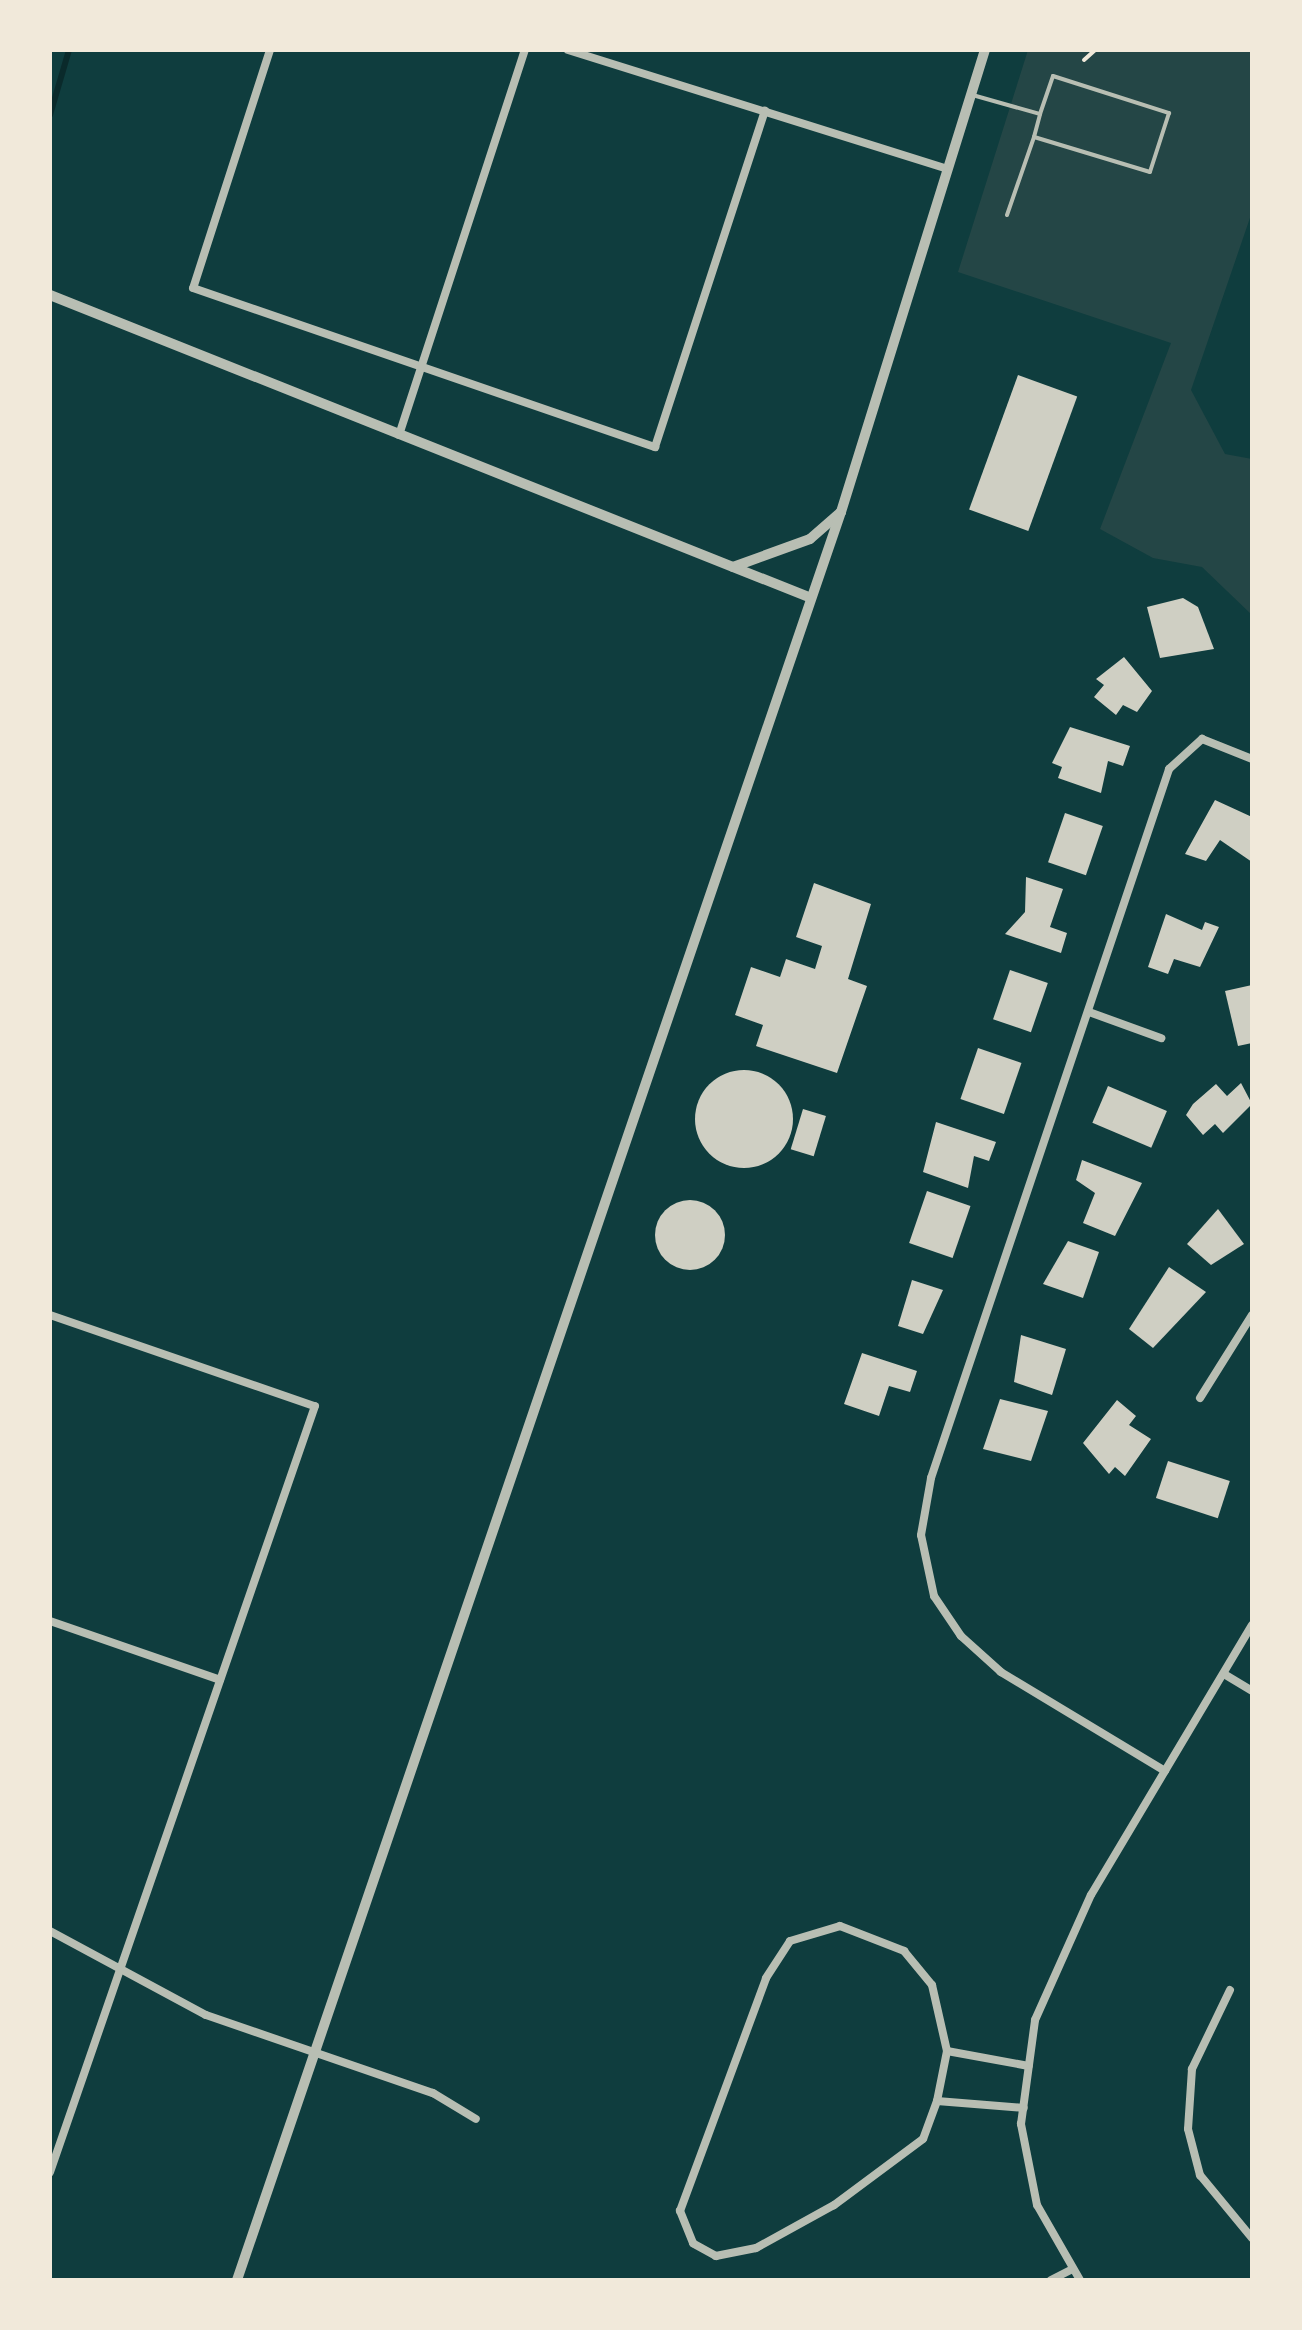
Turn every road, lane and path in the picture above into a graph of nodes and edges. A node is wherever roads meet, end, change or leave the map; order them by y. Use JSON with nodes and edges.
{"nodes":[{"id":1,"x":270,"y":50,"type":"edge"},
{"id":2,"x":525,"y":50,"type":"edge"},
{"id":3,"x":568,"y":50,"type":"edge"},
{"id":4,"x":985,"y":50,"type":"edge"},
{"id":5,"x":1095,"y":50,"type":"edge"},
{"id":6,"x":1084,"y":60,"type":"dead end"},
{"id":7,"x":971,"y":94,"type":"junction"},
{"id":8,"x":765,"y":111,"type":"junction"},
{"id":9,"x":1040,"y":114,"type":"junction"},
{"id":10,"x":1034,"y":137,"type":"junction"},
{"id":11,"x":948,"y":168,"type":"junction"},
{"id":12,"x":1007,"y":215,"type":"dead end"},
{"id":13,"x":50,"y":295,"type":"edge"},
{"id":14,"x":422,"y":372,"type":"junction"},
{"id":15,"x":399,"y":436,"type":"junction"},
{"id":16,"x":841,"y":512,"type":"junction"},
{"id":17,"x":731,"y":568,"type":"junction"},
{"id":18,"x":811,"y":598,"type":"junction"},
{"id":19,"x":1252,"y":759,"type":"edge"},
{"id":20,"x":1089,"y":1012,"type":"junction"},
{"id":21,"x":1161,"y":1038,"type":"dead end"},
{"id":22,"x":50,"y":1315,"type":"edge"},
{"id":23,"x":1252,"y":1315,"type":"edge"},
{"id":24,"x":1200,"y":1398,"type":"dead end"},
{"id":25,"x":50,"y":1621,"type":"edge"},
{"id":26,"x":1252,"y":1625,"type":"edge"},
{"id":27,"x":1224,"y":1674,"type":"junction"},
{"id":28,"x":220,"y":1680,"type":"junction"},
{"id":29,"x":1252,"y":1690,"type":"edge"},
{"id":30,"x":1164,"y":1771,"type":"junction"},
{"id":31,"x":50,"y":1931,"type":"edge"},
{"id":32,"x":120,"y":1969,"type":"junction"},
{"id":33,"x":1230,"y":1990,"type":"dead end"},
{"id":34,"x":947,"y":2051,"type":"junction"},
{"id":35,"x":316,"y":2052,"type":"junction"},
{"id":36,"x":1029,"y":2066,"type":"junction"},
{"id":37,"x":937,"y":2100,"type":"junction"},
{"id":38,"x":1024,"y":2108,"type":"junction"},
{"id":39,"x":476,"y":2119,"type":"dead end"},
{"id":40,"x":50,"y":2172,"type":"edge"},
{"id":41,"x":1252,"y":2238,"type":"edge"},
{"id":42,"x":1072,"y":2270,"type":"junction"},
{"id":43,"x":238,"y":2280,"type":"edge"},
{"id":44,"x":1051,"y":2280,"type":"edge"},
{"id":45,"x":1080,"y":2280,"type":"edge"}],
"edges":[{"from":1,"to":14,"type":"street"},
{"from":2,"to":14,"type":"street"},
{"from":3,"to":8,"type":"street"},
{"from":4,"to":7,"type":"street"},
{"from":5,"to":6,"type":"path"},
{"from":7,"to":9,"type":"lane"},
{"from":7,"to":11,"type":"street"},
{"from":8,"to":11,"type":"street"},
{"from":8,"to":14,"type":"street"},
{"from":9,"to":10,"type":"lane"},
{"from":9,"to":10,"type":"lane"},
{"from":10,"to":12,"type":"lane"},
{"from":11,"to":16,"type":"street"},
{"from":13,"to":15,"type":"street"},
{"from":14,"to":15,"type":"street"},
{"from":15,"to":17,"type":"street"},
{"from":16,"to":17,"type":"street"},
{"from":16,"to":18,"type":"street"},
{"from":17,"to":18,"type":"street"},
{"from":18,"to":35,"type":"street"},
{"from":19,"to":20,"type":"street"},
{"from":20,"to":21,"type":"street"},
{"from":20,"to":30,"type":"street"},
{"from":22,"to":28,"type":"street"},
{"from":23,"to":24,"type":"street"},
{"from":25,"to":28,"type":"street"},
{"from":26,"to":27,"type":"street"},
{"from":27,"to":29,"type":"street"},
{"from":27,"to":30,"type":"street"},
{"from":28,"to":32,"type":"street"},
{"from":30,"to":36,"type":"street"},
{"from":31,"to":32,"type":"street"},
{"from":32,"to":35,"type":"street"},
{"from":32,"to":40,"type":"street"},
{"from":33,"to":41,"type":"street"},
{"from":34,"to":36,"type":"street"},
{"from":34,"to":37,"type":"street"},
{"from":34,"to":37,"type":"street"},
{"from":35,"to":39,"type":"street"},
{"from":35,"to":43,"type":"street"},
{"from":36,"to":38,"type":"street"},
{"from":37,"to":38,"type":"street"},
{"from":38,"to":42,"type":"street"},
{"from":42,"to":44,"type":"street"},
{"from":42,"to":45,"type":"street"}]}
